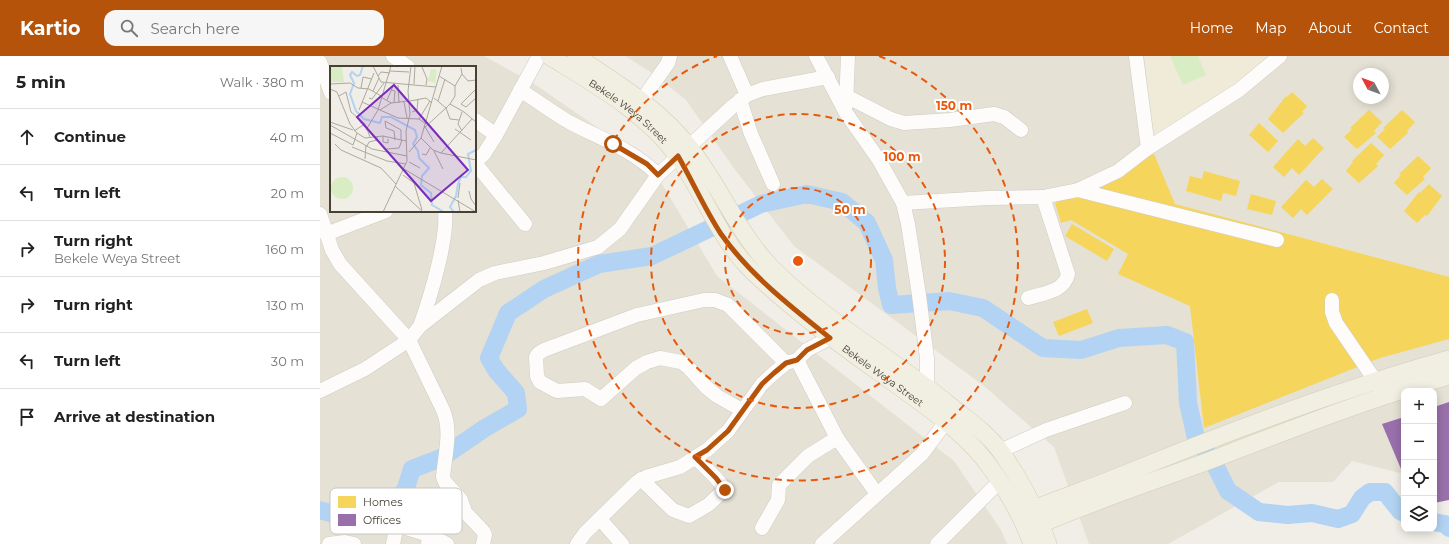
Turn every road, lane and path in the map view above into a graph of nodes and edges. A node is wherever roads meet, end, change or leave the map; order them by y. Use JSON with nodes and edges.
{"nodes":[{"id":1,"x":393,"y":56,"type":"edge"},
{"id":2,"x":539,"y":56,"type":"edge"},
{"id":3,"x":549,"y":56,"type":"edge"},
{"id":4,"x":576,"y":56,"type":"edge"},
{"id":5,"x":670,"y":56,"type":"edge"},
{"id":6,"x":730,"y":56,"type":"edge"},
{"id":7,"x":816,"y":56,"type":"edge"},
{"id":8,"x":848,"y":56,"type":"edge"},
{"id":9,"x":1136,"y":56,"type":"edge"},
{"id":10,"x":1280,"y":56,"type":"edge"},
{"id":11,"x":320,"y":62,"type":"edge"},
{"id":12,"x":407,"y":66,"type":"edge"},
{"id":13,"x":828,"y":77,"type":"junction"},
{"id":14,"x":330,"y":90,"type":"edge"},
{"id":15,"x":520,"y":90,"type":"junction"},
{"id":16,"x":846,"y":96,"type":"junction"},
{"id":17,"x":744,"y":98,"type":"junction"},
{"id":18,"x":642,"y":100,"type":"junction"},
{"id":19,"x":846,"y":113,"type":"junction"},
{"id":20,"x":476,"y":121,"type":"edge"},
{"id":21,"x":1021,"y":130,"type":"dead end"},
{"id":22,"x":496,"y":135,"type":"junction"},
{"id":23,"x":1148,"y":148,"type":"junction"},
{"id":24,"x":683,"y":152,"type":"junction"},
{"id":25,"x":476,"y":162,"type":"edge"},
{"id":26,"x":476,"y":164,"type":"edge"},
{"id":27,"x":658,"y":175,"type":"junction"},
{"id":28,"x":773,"y":184,"type":"dead end"},
{"id":29,"x":1078,"y":190,"type":"junction"},
{"id":30,"x":1043,"y":197,"type":"junction"},
{"id":31,"x":903,"y":204,"type":"junction"},
{"id":32,"x":381,"y":212,"type":"edge"},
{"id":33,"x":445,"y":212,"type":"edge"},
{"id":34,"x":322,"y":224,"type":"edge"},
{"id":35,"x":525,"y":224,"type":"dead end"},
{"id":36,"x":1277,"y":240,"type":"dead end"},
{"id":37,"x":1028,"y":298,"type":"dead end"},
{"id":38,"x":1332,"y":300,"type":"dead end"},
{"id":39,"x":420,"y":326,"type":"junction"},
{"id":40,"x":830,"y":338,"type":"junction"},
{"id":41,"x":408,"y":340,"type":"junction"},
{"id":42,"x":1449,"y":359,"type":"edge"},
{"id":43,"x":792,"y":361,"type":"junction"},
{"id":44,"x":1449,"y":376,"type":"edge"},
{"id":45,"x":927,"y":387,"type":"junction"},
{"id":46,"x":1380,"y":388,"type":"junction"},
{"id":47,"x":320,"y":391,"type":"edge"},
{"id":48,"x":1125,"y":403,"type":"dead end"},
{"id":49,"x":742,"y":410,"type":"junction"},
{"id":50,"x":945,"y":423,"type":"junction"},
{"id":51,"x":837,"y":438,"type":"junction"},
{"id":52,"x":1000,"y":451,"type":"junction"},
{"id":53,"x":695,"y":457,"type":"junction"},
{"id":54,"x":641,"y":479,"type":"junction"},
{"id":55,"x":999,"y":482,"type":"junction"},
{"id":56,"x":450,"y":488,"type":"edge"},
{"id":57,"x":1025,"y":490,"type":"junction"},
{"id":58,"x":877,"y":494,"type":"junction"},
{"id":59,"x":462,"y":502,"type":"edge"},
{"id":60,"x":1065,"y":505,"type":"junction"},
{"id":61,"x":1027,"y":511,"type":"junction"},
{"id":62,"x":600,"y":519,"type":"junction"},
{"id":63,"x":762,"y":528,"type":"dead end"},
{"id":64,"x":1034,"y":533,"type":"edge"},
{"id":65,"x":416,"y":534,"type":"edge"},
{"id":66,"x":428,"y":540,"type":"edge"},
{"id":67,"x":329,"y":544,"type":"edge"},
{"id":68,"x":354,"y":544,"type":"edge"},
{"id":69,"x":447,"y":544,"type":"edge"},
{"id":70,"x":483,"y":544,"type":"edge"},
{"id":71,"x":577,"y":544,"type":"edge"},
{"id":72,"x":622,"y":544,"type":"edge"},
{"id":73,"x":822,"y":544,"type":"edge"},
{"id":74,"x":937,"y":544,"type":"edge"},
{"id":75,"x":1048,"y":544,"type":"edge"},
{"id":76,"x":1053,"y":544,"type":"edge"}],
"edges":[{"from":1,"to":12,"type":"street"},
{"from":2,"to":15,"type":"street"},
{"from":3,"to":24,"type":"main road","name":"Bekele Weya Street"},
{"from":4,"to":18,"type":"main road"},
{"from":5,"to":18,"type":"street"},
{"from":6,"to":17,"type":"street"},
{"from":7,"to":13,"type":"street"},
{"from":8,"to":16,"type":"street"},
{"from":9,"to":23,"type":"street"},
{"from":10,"to":23,"type":"street"},
{"from":11,"to":14,"type":"street"},
{"from":13,"to":17,"type":"street"},
{"from":13,"to":19,"type":"street"},
{"from":15,"to":22,"type":"street"},
{"from":15,"to":27,"type":"street"},
{"from":16,"to":19,"type":"street"},
{"from":16,"to":21,"type":"street"},
{"from":17,"to":24,"type":"street"},
{"from":17,"to":28,"type":"street"},
{"from":18,"to":24,"type":"main road"},
{"from":19,"to":31,"type":"street"},
{"from":20,"to":22,"type":"street"},
{"from":22,"to":25,"type":"street"},
{"from":23,"to":29,"type":"street"},
{"from":24,"to":27,"type":"street"},
{"from":24,"to":40,"type":"main road","name":"Bekele Weya Street"},
{"from":24,"to":45,"type":"main road"},
{"from":26,"to":35,"type":"street"},
{"from":27,"to":39,"type":"street"},
{"from":29,"to":30,"type":"street"},
{"from":29,"to":36,"type":"street"},
{"from":30,"to":31,"type":"street"},
{"from":30,"to":37,"type":"street"},
{"from":31,"to":45,"type":"street"},
{"from":32,"to":34,"type":"street"},
{"from":33,"to":39,"type":"street"},
{"from":34,"to":41,"type":"street"},
{"from":38,"to":46,"type":"street"},
{"from":39,"to":41,"type":"street"},
{"from":40,"to":43,"type":"street"},
{"from":40,"to":50,"type":"main road","name":"Bekele Weya Street"},
{"from":41,"to":47,"type":"street"},
{"from":41,"to":56,"type":"street"},
{"from":42,"to":46,"type":"main road"},
{"from":43,"to":49,"type":"street"},
{"from":43,"to":49,"type":"street"},
{"from":43,"to":51,"type":"street"},
{"from":44,"to":46,"type":"main road"},
{"from":45,"to":52,"type":"main road"},
{"from":46,"to":60,"type":"main road"},
{"from":46,"to":60,"type":"main road"},
{"from":48,"to":52,"type":"street"},
{"from":49,"to":53,"type":"street"},
{"from":50,"to":55,"type":"main road","name":"Bekele Weya Street"},
{"from":50,"to":58,"type":"street"},
{"from":51,"to":58,"type":"street"},
{"from":51,"to":63,"type":"street"},
{"from":52,"to":57,"type":"main road"},
{"from":53,"to":54,"type":"street"},
{"from":53,"to":54,"type":"street"},
{"from":54,"to":62,"type":"street"},
{"from":55,"to":61,"type":"main road","name":"Bekele Weya Street"},
{"from":55,"to":74,"type":"street"},
{"from":57,"to":60,"type":"main road"},
{"from":57,"to":61,"type":"main road"},
{"from":58,"to":73,"type":"street"},
{"from":59,"to":70,"type":"street"},
{"from":60,"to":61,"type":"main road"},
{"from":60,"to":64,"type":"main road"},
{"from":60,"to":76,"type":"main road"},
{"from":61,"to":64,"type":"main road"},
{"from":62,"to":71,"type":"street"},
{"from":62,"to":72,"type":"street"},
{"from":64,"to":75,"type":"main road"},
{"from":65,"to":66,"type":"street"},
{"from":66,"to":69,"type":"street"},
{"from":67,"to":68,"type":"street"}]}
